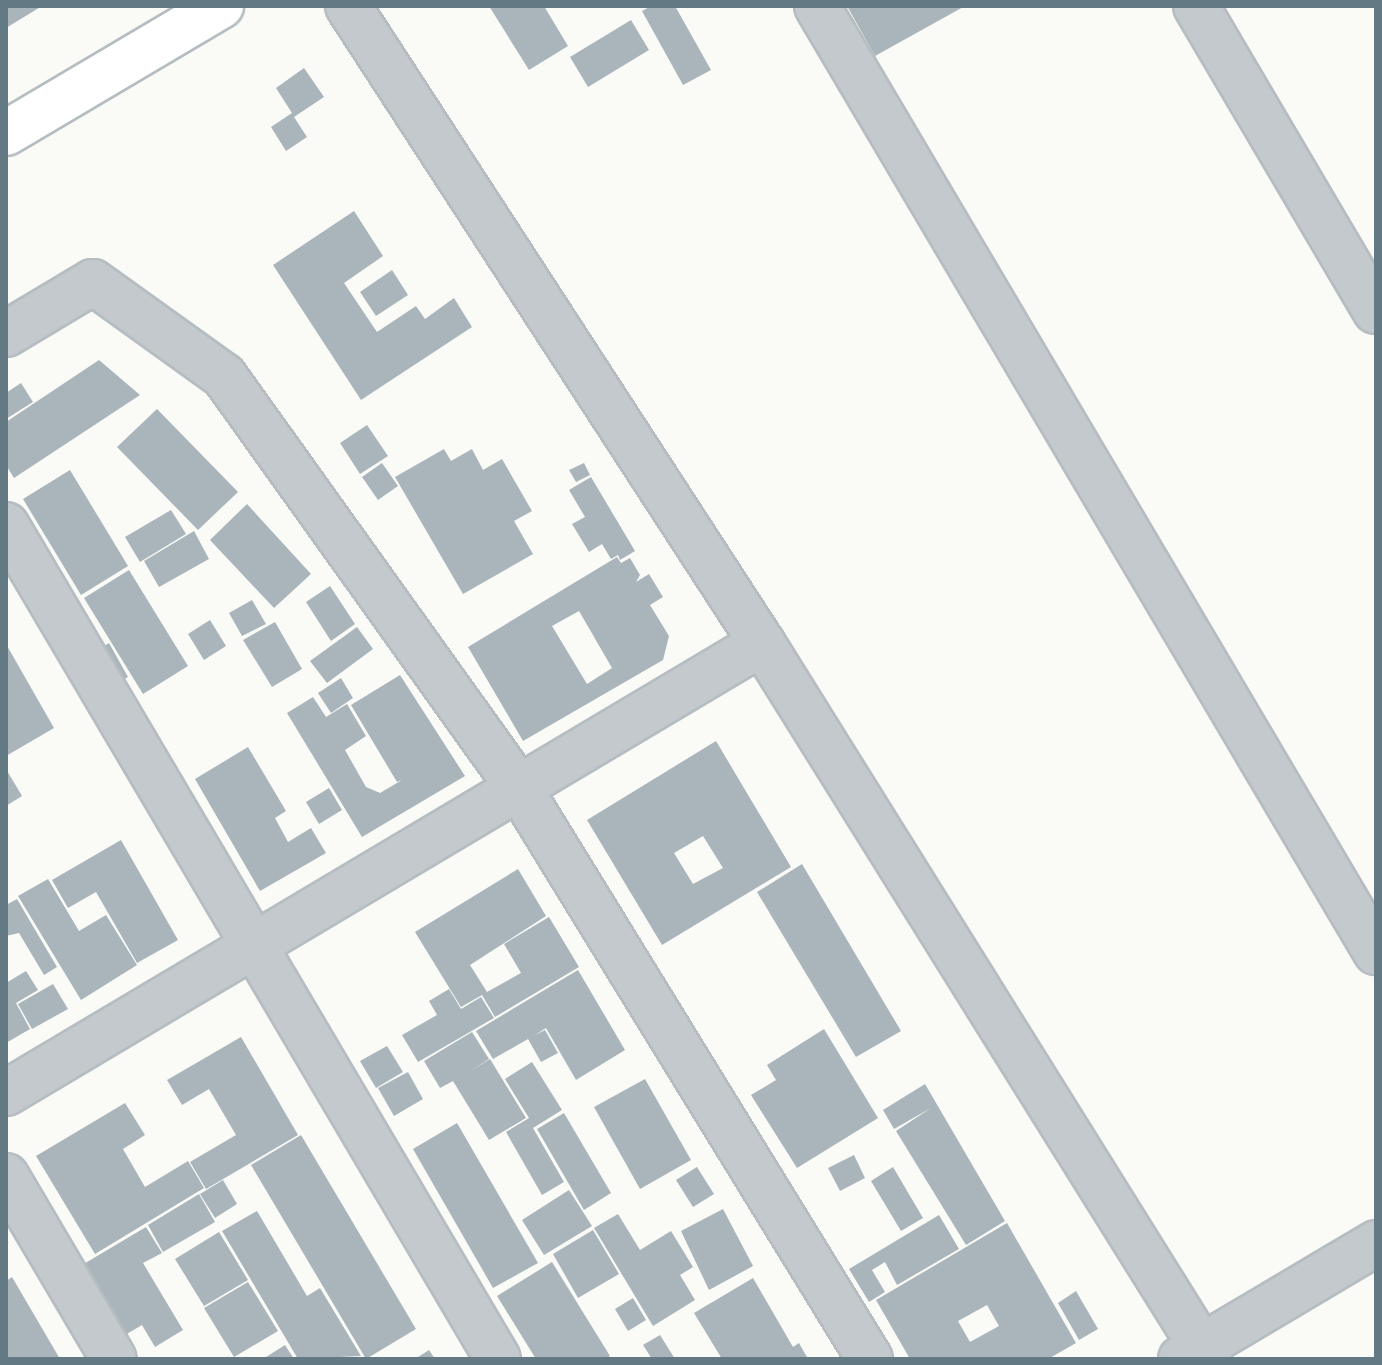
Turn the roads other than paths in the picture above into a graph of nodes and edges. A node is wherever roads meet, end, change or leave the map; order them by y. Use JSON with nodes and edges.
{"nodes":[{"id":1,"x":221,"y":6,"type":"edge"},
{"id":2,"x":348,"y":6,"type":"edge"},
{"id":3,"x":817,"y":6,"type":"edge"},
{"id":4,"x":1196,"y":6,"type":"edge"},
{"id":5,"x":6,"y":133,"type":"edge"},
{"id":6,"x":1376,"y":311,"type":"edge"},
{"id":7,"x":6,"y":334,"type":"edge"},
{"id":8,"x":6,"y":525,"type":"edge"},
{"id":9,"x":762,"y":643,"type":"junction"},
{"id":10,"x":519,"y":788,"type":"junction"},
{"id":11,"x":254,"y":945,"type":"junction"},
{"id":12,"x":1376,"y":952,"type":"edge"},
{"id":13,"x":6,"y":1093,"type":"edge"},
{"id":14,"x":6,"y":1176,"type":"edge"},
{"id":15,"x":1376,"y":1243,"type":"edge"},
{"id":16,"x":1197,"y":1355,"type":"edge"},
{"id":17,"x":114,"y":1359,"type":"edge"},
{"id":18,"x":498,"y":1359,"type":"edge"},
{"id":19,"x":870,"y":1359,"type":"edge"}],
"edges":[{"from":1,"to":5,"type":"street"},
{"from":2,"to":9,"type":"street"},
{"from":3,"to":12,"type":"street"},
{"from":4,"to":6,"type":"street"},
{"from":7,"to":10,"type":"street"},
{"from":8,"to":11,"type":"street"},
{"from":9,"to":10,"type":"street"},
{"from":9,"to":16,"type":"street"},
{"from":10,"to":11,"type":"street"},
{"from":10,"to":19,"type":"street"},
{"from":11,"to":13,"type":"street"},
{"from":11,"to":18,"type":"street"},
{"from":14,"to":17,"type":"street"},
{"from":15,"to":16,"type":"street"}]}
